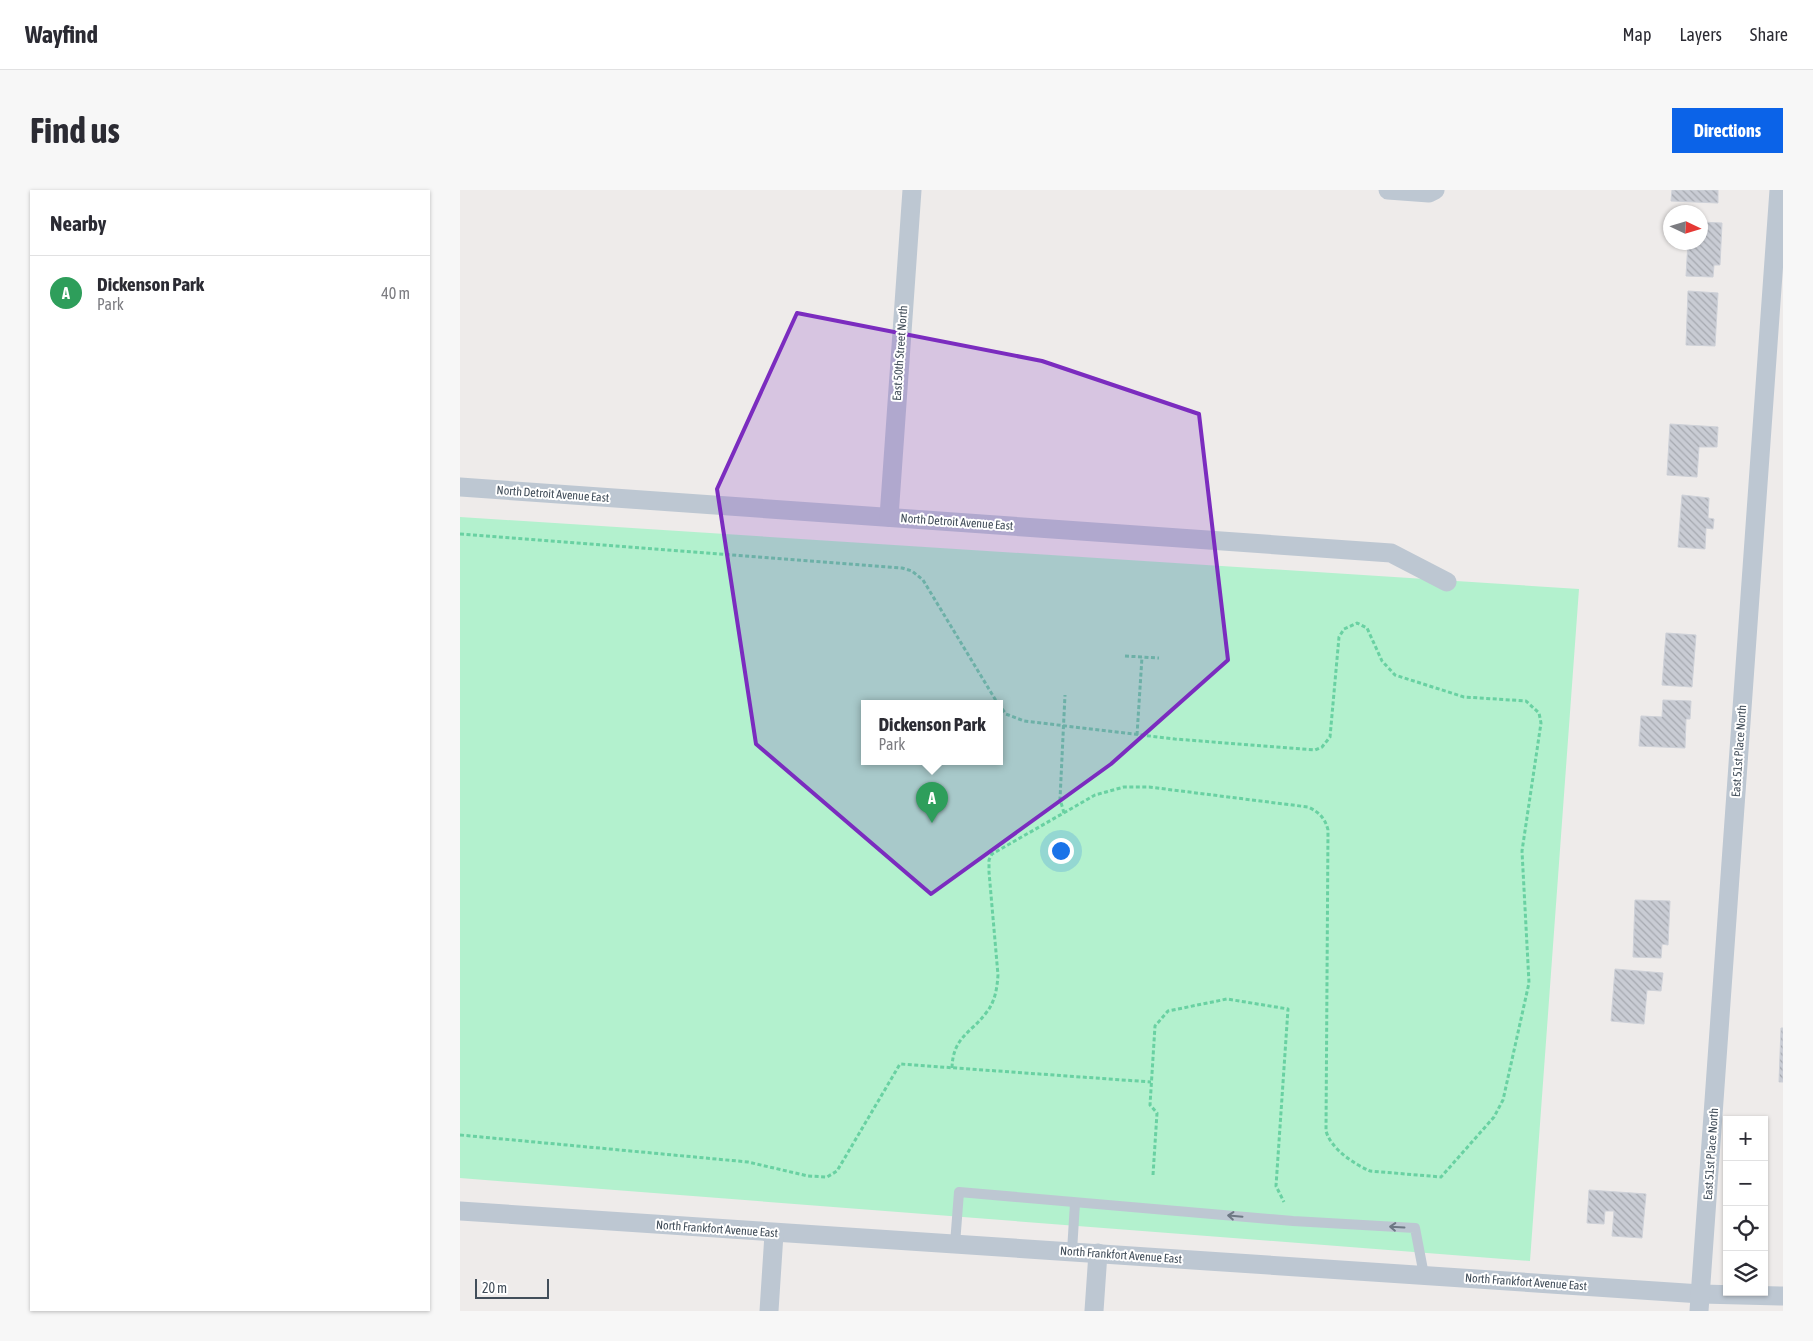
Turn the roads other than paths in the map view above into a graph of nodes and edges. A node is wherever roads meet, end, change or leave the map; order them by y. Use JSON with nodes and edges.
{"nodes":[{"id":1,"x":912,"y":190,"type":"edge"},
{"id":2,"x":1388,"y":190,"type":"edge"},
{"id":3,"x":1435,"y":190,"type":"edge"},
{"id":4,"x":1780,"y":190,"type":"edge"},
{"id":5,"x":460,"y":487,"type":"edge"},
{"id":6,"x":889,"y":517,"type":"junction"},
{"id":7,"x":1447,"y":582,"type":"dead end"},
{"id":8,"x":1075,"y":1203,"type":"junction"},
{"id":9,"x":460,"y":1211,"type":"edge"},
{"id":10,"x":774,"y":1234,"type":"junction"},
{"id":11,"x":955,"y":1244,"type":"junction"},
{"id":12,"x":1072,"y":1251,"type":"junction"},
{"id":13,"x":1098,"y":1253,"type":"junction"},
{"id":14,"x":1424,"y":1275,"type":"junction"},
{"id":15,"x":1783,"y":1296,"type":"edge"},
{"id":16,"x":1700,"y":1302,"type":"edge"},
{"id":17,"x":769,"y":1311,"type":"edge"},
{"id":18,"x":1094,"y":1311,"type":"edge"}],
"edges":[{"from":1,"to":6,"type":"street","name":"East 50th Street North"},
{"from":2,"to":3,"type":"street"},
{"from":4,"to":16,"type":"street","name":"East 51st Place North"},
{"from":5,"to":6,"type":"street","name":"North Detroit Avenue East"},
{"from":6,"to":7,"type":"street","name":"North Detroit Avenue East"},
{"from":8,"to":11,"type":"lane"},
{"from":8,"to":12,"type":"lane"},
{"from":14,"to":8,"type":"lane","one_way":true},
{"from":9,"to":10,"type":"street","name":"North Frankfort Avenue East"},
{"from":10,"to":11,"type":"street","name":"North Frankfort Avenue East"},
{"from":10,"to":17,"type":"street"},
{"from":11,"to":12,"type":"street","name":"North Frankfort Avenue East"},
{"from":12,"to":13,"type":"street","name":"North Frankfort Avenue East"},
{"from":13,"to":14,"type":"street","name":"North Frankfort Avenue East"},
{"from":13,"to":18,"type":"street"},
{"from":14,"to":16,"type":"street","name":"North Frankfort Avenue East"},
{"from":15,"to":16,"type":"street","name":"North Frankfort Avenue East"}]}
